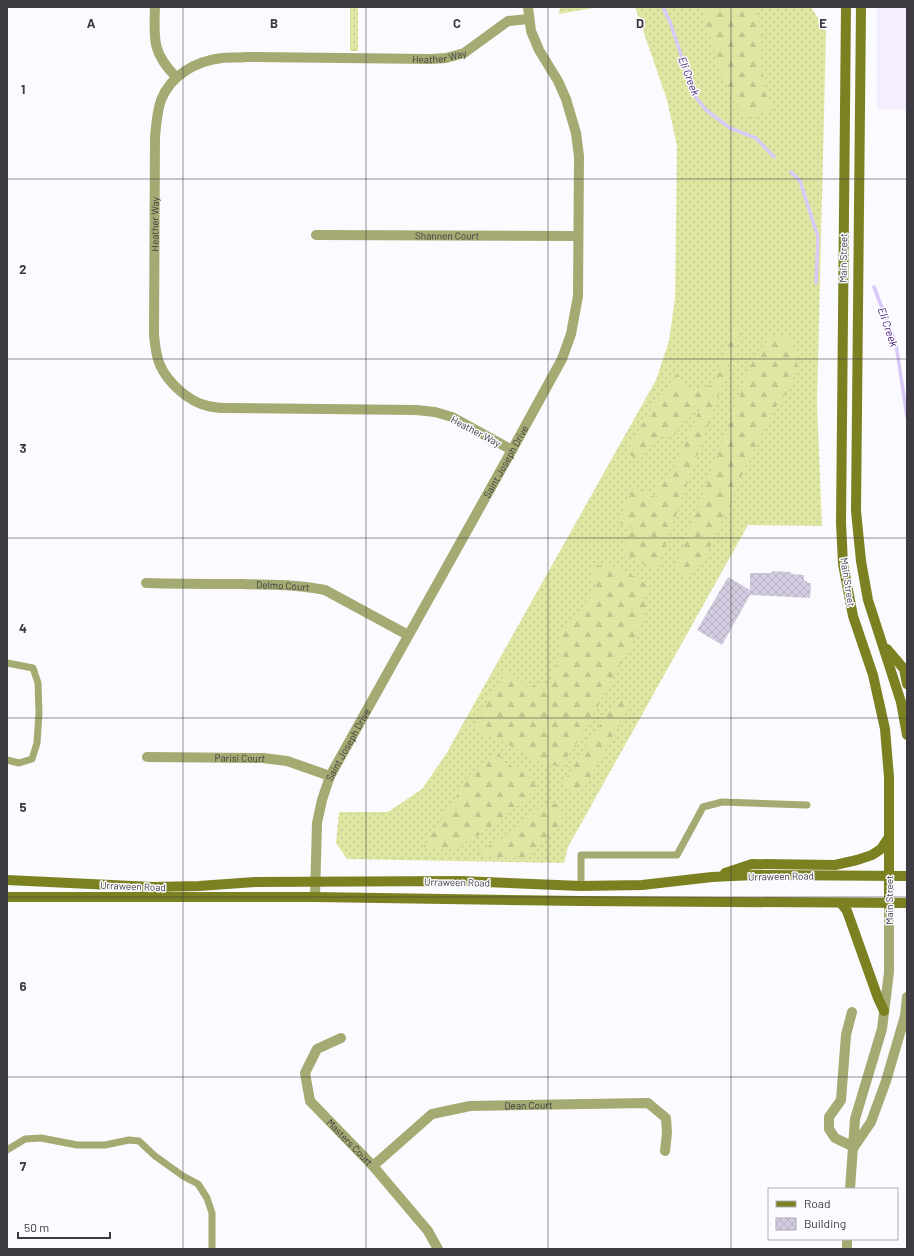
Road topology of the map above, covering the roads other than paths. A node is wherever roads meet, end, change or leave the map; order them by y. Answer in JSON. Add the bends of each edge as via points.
{"nodes":[{"id":1,"x":155,"y":7,"type":"edge"},
{"id":2,"x":528,"y":7,"type":"edge"},
{"id":3,"x":846,"y":7,"type":"edge"},
{"id":4,"x":861,"y":7,"type":"edge"},
{"id":5,"x":529,"y":19,"type":"junction"},
{"id":6,"x":176,"y":77,"type":"junction"},
{"id":7,"x":316,"y":235,"type":"dead end"},
{"id":8,"x":578,"y":236,"type":"junction"},
{"id":9,"x":512,"y":450,"type":"junction"},
{"id":10,"x":146,"y":583,"type":"dead end"},
{"id":11,"x":408,"y":635,"type":"junction"},
{"id":12,"x":883,"y":645,"type":"junction"},
{"id":13,"x":7,"y":663,"type":"edge"},
{"id":14,"x":907,"y":684,"type":"edge"},
{"id":15,"x":907,"y":735,"type":"edge"},
{"id":16,"x":147,"y":757,"type":"dead end"},
{"id":17,"x":7,"y":760,"type":"edge"},
{"id":18,"x":330,"y":776,"type":"junction"},
{"id":19,"x":807,"y":805,"type":"dead end"},
{"id":20,"x":889,"y":837,"type":"junction"},
{"id":21,"x":889,"y":875,"type":"junction"},
{"id":22,"x":907,"y":876,"type":"edge"},
{"id":23,"x":712,"y":877,"type":"junction"},
{"id":24,"x":7,"y":880,"type":"edge"},
{"id":25,"x":315,"y":882,"type":"junction"},
{"id":26,"x":580,"y":886,"type":"junction"},
{"id":27,"x":7,"y":897,"type":"edge"},
{"id":28,"x":315,"y":897,"type":"junction"},
{"id":29,"x":841,"y":903,"type":"junction"},
{"id":30,"x":889,"y":903,"type":"junction"},
{"id":31,"x":907,"y":903,"type":"edge"},
{"id":32,"x":907,"y":997,"type":"edge"},
{"id":33,"x":884,"y":1011,"type":"junction"},
{"id":34,"x":852,"y":1012,"type":"dead end"},
{"id":35,"x":341,"y":1038,"type":"dead end"},
{"id":36,"x":854,"y":1147,"type":"junction"},
{"id":37,"x":7,"y":1150,"type":"edge"},
{"id":38,"x":665,"y":1151,"type":"dead end"},
{"id":39,"x":373,"y":1166,"type":"junction"},
{"id":40,"x":850,"y":1188,"type":"edge"},
{"id":41,"x":212,"y":1249,"type":"edge"},
{"id":42,"x":438,"y":1249,"type":"edge"}],
"edges":[{"from":1,"to":6,"type":"street","via":[[156,49],[160,59]]},
{"from":2,"to":5,"type":"street","name":"Saint Joseph Drive"},
{"from":3,"to":20,"type":"main road","name":"Main Street","via":[[840,523],[843,564],[853,616],[874,675],[885,729],[889,777]]},
{"from":4,"to":12,"type":"main road","name":"Main Street","via":[[856,511],[868,600]]},
{"from":5,"to":6,"type":"street","name":"Heather Way","via":[[508,21],[464,53],[446,58],[221,58],[188,68]]},
{"from":5,"to":8,"type":"street","name":"Saint Joseph Drive","via":[[539,50],[566,99],[576,133],[579,156]]},
{"from":6,"to":9,"type":"street","name":"Heather Way","via":[[161,100],[155,137],[154,335],[160,366],[169,379],[193,400],[208,406],[224,408],[435,412],[452,418]]},
{"from":7,"to":8,"type":"street","name":"Shannen Court"},
{"from":8,"to":9,"type":"street","name":"Saint Joseph Drive","via":[[578,296],[571,334],[562,358]]},
{"from":9,"to":11,"type":"street","name":"Saint Joseph Drive"},
{"from":10,"to":11,"type":"street","name":"Delmo Court","via":[[271,584],[312,587],[325,590]]},
{"from":11,"to":18,"type":"street","name":"Saint Joseph Drive"},
{"from":12,"to":14,"type":"main road","via":[[904,669]]},
{"from":12,"to":15,"type":"main road","name":"Main Street","via":[[901,702]]},
{"from":13,"to":17,"type":"lane","via":[[33,668],[38,682],[39,713],[37,743],[32,759],[19,763]]},
{"from":16,"to":18,"type":"street","name":"Parisi Court","via":[[263,758],[287,761]]},
{"from":18,"to":25,"type":"street","name":"Saint Joseph Drive","via":[[317,823]]},
{"from":19,"to":26,"type":"lane","via":[[722,802],[704,807],[677,855],[581,855]]},
{"from":20,"to":21,"type":"main road","name":"Main Street"},
{"from":20,"to":23,"type":"main road","via":[[881,849],[872,855],[835,865],[752,864]]},
{"from":21,"to":22,"type":"main road","name":"Urraween Road"},
{"from":21,"to":23,"type":"main road","name":"Urraween Road"},
{"from":21,"to":30,"type":"main road","name":"Main Street"},
{"from":23,"to":26,"type":"main road","name":"Urraween Road","via":[[642,885]]},
{"from":24,"to":25,"type":"main road","name":"Urraween Road","via":[[153,887]]},
{"from":25,"to":26,"type":"main road","name":"Urraween Road","via":[[460,881]]},
{"from":25,"to":28,"type":"street","name":"Saint Joseph Drive"},
{"from":27,"to":28,"type":"main road","name":"Urraween Road"},
{"from":28,"to":29,"type":"main road","name":"Urraween Road"},
{"from":29,"to":30,"type":"main road","name":"Urraween Road"},
{"from":29,"to":33,"type":"main road","via":[[847,911]]},
{"from":30,"to":31,"type":"main road","name":"Urraween Road"},
{"from":30,"to":33,"type":"street","name":"Main Street","via":[[889,972]]},
{"from":32,"to":36,"type":"street","name":"Main Street","via":[[905,1016],[886,1081],[871,1122]]},
{"from":33,"to":36,"type":"street","name":"Main Street","via":[[882,1029],[855,1119]]},
{"from":34,"to":36,"type":"street","via":[[846,1035],[841,1100],[829,1117],[829,1129],[835,1138]]},
{"from":35,"to":39,"type":"street","name":"Masters Court","via":[[317,1049],[305,1073],[310,1101]]},
{"from":36,"to":40,"type":"street","name":"Main Street"},
{"from":37,"to":41,"type":"lane","via":[[25,1139],[41,1138],[77,1145],[139,1141],[155,1156],[198,1184],[207,1198],[212,1214]]},
{"from":38,"to":39,"type":"street","name":"Dean Court","via":[[666,1118],[648,1103],[470,1106],[432,1114]]},
{"from":39,"to":42,"type":"street","name":"Masters Court","via":[[428,1231]]}]}
